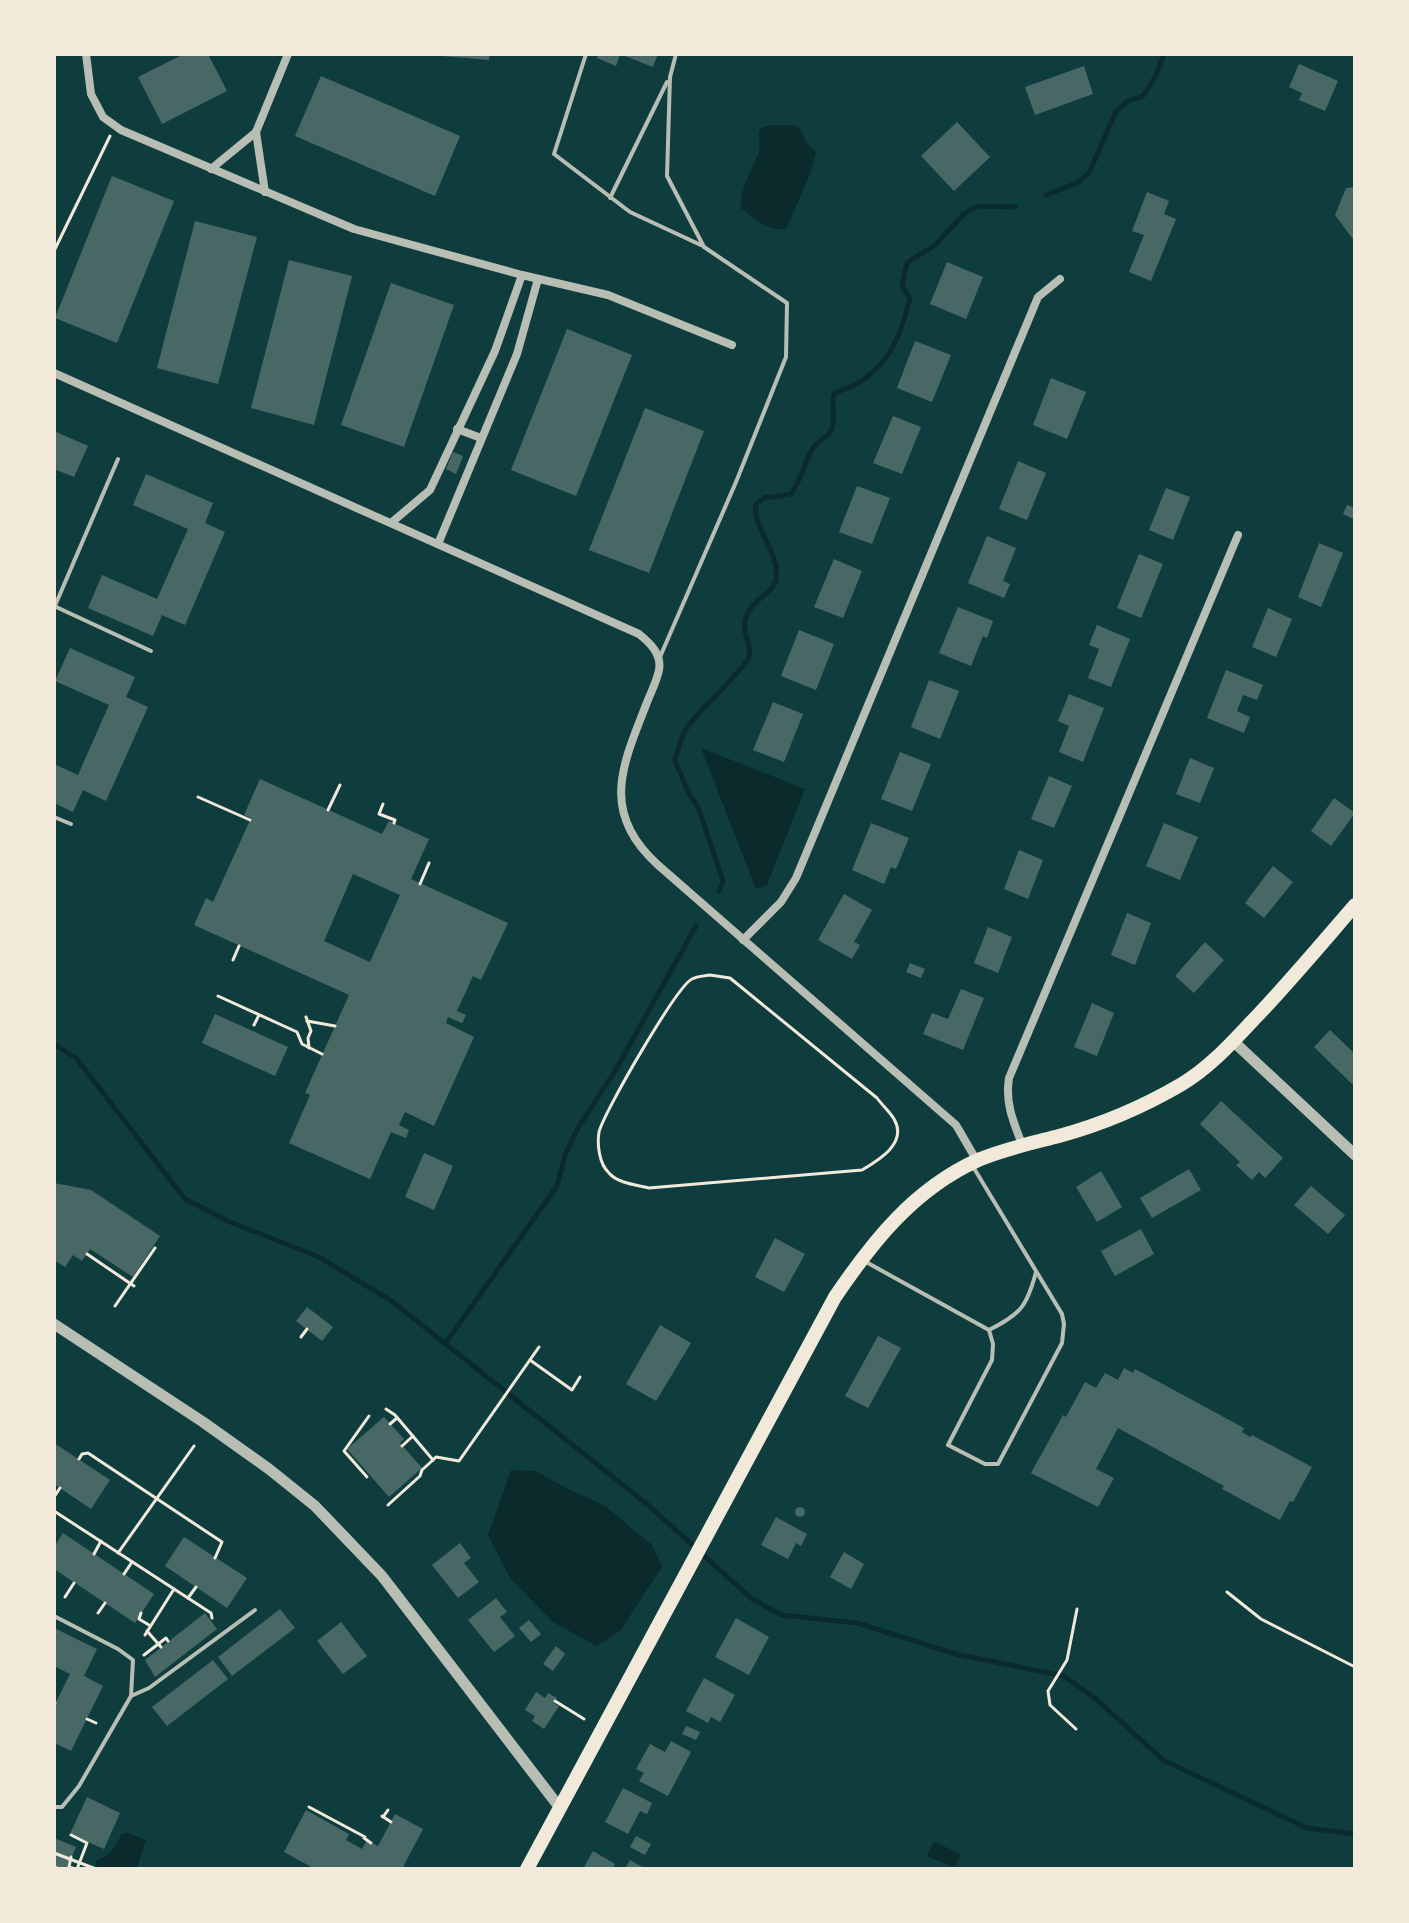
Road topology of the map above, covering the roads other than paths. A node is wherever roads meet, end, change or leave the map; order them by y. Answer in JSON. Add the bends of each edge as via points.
{"nodes":[{"id":1,"x":86,"y":54,"type":"edge"},
{"id":2,"x":288,"y":54,"type":"edge"},
{"id":3,"x":586,"y":54,"type":"edge"},
{"id":4,"x":676,"y":54,"type":"edge"},
{"id":5,"x":670,"y":77,"type":"junction"},
{"id":6,"x":256,"y":132,"type":"junction"},
{"id":7,"x":211,"y":169,"type":"junction"},
{"id":8,"x":265,"y":192,"type":"junction"},
{"id":9,"x":610,"y":198,"type":"junction"},
{"id":10,"x":704,"y":247,"type":"junction"},
{"id":11,"x":522,"y":275,"type":"junction"},
{"id":12,"x":538,"y":279,"type":"junction"},
{"id":13,"x":1060,"y":279,"type":"dead end"},
{"id":14,"x":732,"y":345,"type":"dead end"},
{"id":15,"x":54,"y":373,"type":"edge"},
{"id":16,"x":457,"y":429,"type":"junction"},
{"id":17,"x":481,"y":438,"type":"junction"},
{"id":18,"x":118,"y":459,"type":"dead end"},
{"id":19,"x":391,"y":523,"type":"junction"},
{"id":20,"x":1238,"y":535,"type":"dead end"},
{"id":21,"x":438,"y":544,"type":"junction"},
{"id":22,"x":54,"y":607,"type":"edge"},
{"id":23,"x":151,"y":651,"type":"dead end"},
{"id":24,"x":659,"y":659,"type":"junction"},
{"id":25,"x":54,"y":817,"type":"edge"},
{"id":26,"x":71,"y":824,"type":"dead end"},
{"id":27,"x":1355,"y":905,"type":"edge"},
{"id":28,"x":743,"y":940,"type":"junction"},
{"id":29,"x":1233,"y":1041,"type":"junction"},
{"id":30,"x":1022,"y":1144,"type":"junction"},
{"id":31,"x":1355,"y":1155,"type":"edge"},
{"id":32,"x":974,"y":1162,"type":"junction"},
{"id":33,"x":861,"y":1259,"type":"junction"},
{"id":34,"x":1036,"y":1272,"type":"junction"},
{"id":35,"x":54,"y":1324,"type":"edge"},
{"id":36,"x":989,"y":1330,"type":"junction"},
{"id":37,"x":255,"y":1610,"type":"dead end"},
{"id":38,"x":54,"y":1616,"type":"edge"},
{"id":39,"x":131,"y":1696,"type":"junction"},
{"id":40,"x":54,"y":1807,"type":"edge"},
{"id":41,"x":560,"y":1808,"type":"junction"},
{"id":42,"x":527,"y":1869,"type":"edge"}],
"edges":[{"from":1,"to":7,"type":"street","via":[[91,94],[103,117]]},
{"from":2,"to":6,"type":"street"},
{"from":3,"to":9,"type":"lane","via":[[554,154]]},
{"from":4,"to":5,"type":"lane"},
{"from":5,"to":9,"type":"lane"},
{"from":5,"to":10,"type":"lane","via":[[667,176]]},
{"from":6,"to":7,"type":"street"},
{"from":6,"to":8,"type":"street"},
{"from":7,"to":8,"type":"street"},
{"from":8,"to":11,"type":"street","via":[[354,229]]},
{"from":9,"to":10,"type":"lane"},
{"from":10,"to":24,"type":"lane","via":[[787,303],[786,357]]},
{"from":11,"to":12,"type":"street"},
{"from":11,"to":16,"type":"street","via":[[495,351]]},
{"from":12,"to":14,"type":"street","via":[[608,295]]},
{"from":12,"to":17,"type":"street","via":[[517,354]]},
{"from":13,"to":28,"type":"street","via":[[1038,297],[796,878],[781,902]]},
{"from":15,"to":19,"type":"street"},
{"from":16,"to":17,"type":"street"},
{"from":16,"to":19,"type":"street","via":[[430,490]]},
{"from":17,"to":21,"type":"street"},
{"from":18,"to":22,"type":"lane"},
{"from":19,"to":21,"type":"street"},
{"from":20,"to":30,"type":"street","via":[[1009,1078],[1008,1109]]},
{"from":21,"to":24,"type":"street","via":[[639,634]]},
{"from":22,"to":23,"type":"lane"},
{"from":24,"to":28,"type":"street","via":[[621,771],[626,821],[651,859]]},
{"from":25,"to":26,"type":"lane"},
{"from":27,"to":29,"type":"main road"},
{"from":28,"to":32,"type":"street","via":[[956,1125]]},
{"from":29,"to":30,"type":"main road","via":[[1206,1067],[1137,1109]]},
{"from":29,"to":31,"type":"street"},
{"from":30,"to":32,"type":"main road"},
{"from":32,"to":33,"type":"main road","via":[[907,1206]]},
{"from":32,"to":34,"type":"lane"},
{"from":33,"to":36,"type":"lane"},
{"from":33,"to":41,"type":"main road","via":[[835,1297]]},
{"from":34,"to":36,"type":"lane","via":[[1025,1306]]},
{"from":34,"to":36,"type":"lane","via":[[1062,1314],[1062,1343],[1003,1458],[992,1466],[948,1445],[992,1360]]},
{"from":35,"to":41,"type":"street","via":[[203,1422],[315,1506],[382,1576]]},
{"from":37,"to":39,"type":"lane"},
{"from":38,"to":39,"type":"lane","via":[[133,1660]]},
{"from":39,"to":40,"type":"lane","via":[[79,1786],[62,1807]]},
{"from":41,"to":42,"type":"main road"}]}
